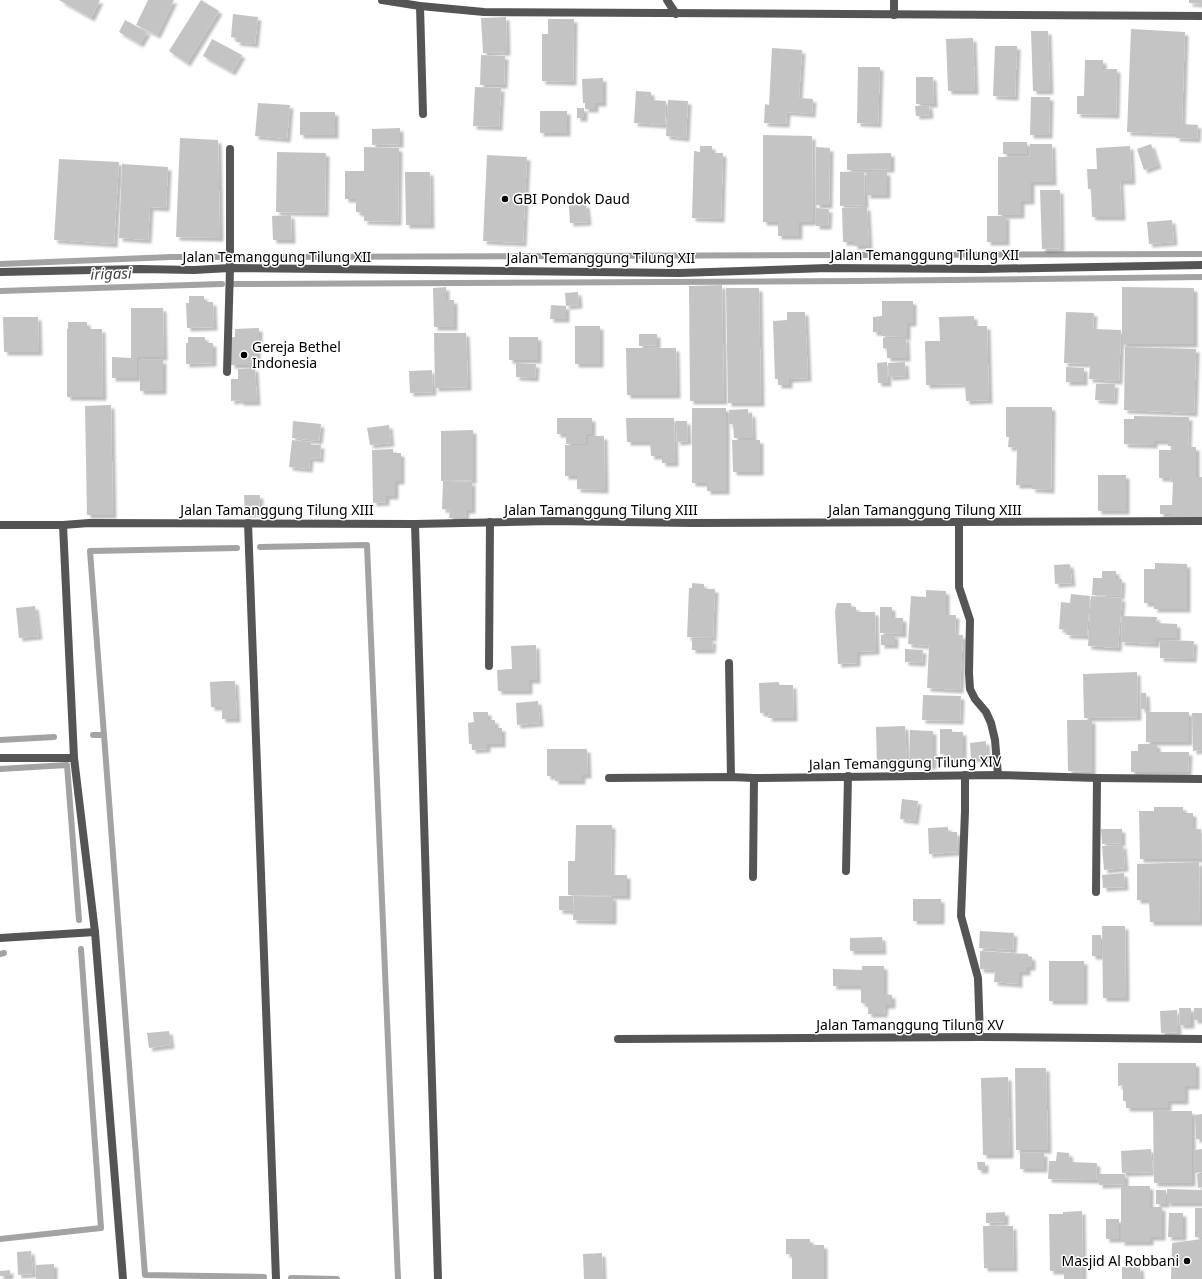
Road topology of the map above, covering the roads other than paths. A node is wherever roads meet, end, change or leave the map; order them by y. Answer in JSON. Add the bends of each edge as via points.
{"nodes":[{"id":1,"x":382,"y":0,"type":"edge"},
{"id":2,"x":667,"y":0,"type":"edge"},
{"id":3,"x":894,"y":0,"type":"edge"},
{"id":4,"x":420,"y":6,"type":"junction"},
{"id":5,"x":676,"y":14,"type":"junction"},
{"id":6,"x":894,"y":15,"type":"junction"},
{"id":7,"x":1202,"y":16,"type":"edge"},
{"id":8,"x":423,"y":114,"type":"dead end"},
{"id":9,"x":230,"y":149,"type":"dead end"},
{"id":10,"x":1202,"y":264,"type":"edge"},
{"id":11,"x":230,"y":268,"type":"junction"},
{"id":12,"x":0,"y":272,"type":"edge"},
{"id":13,"x":227,"y":372,"type":"dead end"},
{"id":14,"x":1202,"y":521,"type":"edge"},
{"id":15,"x":490,"y":522,"type":"junction"},
{"id":16,"x":248,"y":523,"type":"junction"},
{"id":17,"x":959,"y":523,"type":"junction"},
{"id":18,"x":415,"y":524,"type":"junction"},
{"id":19,"x":0,"y":525,"type":"edge"},
{"id":20,"x":63,"y":525,"type":"junction"},
{"id":21,"x":729,"y":663,"type":"dead end"},
{"id":22,"x":489,"y":666,"type":"dead end"},
{"id":23,"x":0,"y":758,"type":"edge"},
{"id":24,"x":74,"y":758,"type":"junction"},
{"id":25,"x":965,"y":775,"type":"junction"},
{"id":26,"x":998,"y":775,"type":"junction"},
{"id":27,"x":848,"y":776,"type":"junction"},
{"id":28,"x":731,"y":777,"type":"junction"},
{"id":29,"x":609,"y":778,"type":"dead end"},
{"id":30,"x":754,"y":778,"type":"junction"},
{"id":31,"x":1098,"y":778,"type":"junction"},
{"id":32,"x":1202,"y":779,"type":"edge"},
{"id":33,"x":846,"y":871,"type":"dead end"},
{"id":34,"x":753,"y":877,"type":"dead end"},
{"id":35,"x":1096,"y":892,"type":"dead end"},
{"id":36,"x":95,"y":932,"type":"junction"},
{"id":37,"x":0,"y":938,"type":"edge"},
{"id":38,"x":980,"y":1037,"type":"junction"},
{"id":39,"x":618,"y":1039,"type":"dead end"},
{"id":40,"x":1202,"y":1039,"type":"edge"},
{"id":41,"x":123,"y":1279,"type":"edge"},
{"id":42,"x":276,"y":1279,"type":"edge"},
{"id":43,"x":438,"y":1279,"type":"edge"}],
"edges":[{"from":1,"to":4,"type":"street"},
{"from":2,"to":5,"type":"street"},
{"from":3,"to":6,"type":"street"},
{"from":4,"to":5,"type":"street","via":[[484,12]]},
{"from":4,"to":8,"type":"street"},
{"from":5,"to":6,"type":"street"},
{"from":6,"to":7,"type":"street"},
{"from":9,"to":11,"type":"street"},
{"from":10,"to":11,"type":"street","name":"Jalan Temanggung Tilung XII","via":[[827,268],[679,273]]},
{"from":11,"to":12,"type":"street","name":"Jalan Temanggung Tilung XII"},
{"from":11,"to":13,"type":"street"},
{"from":14,"to":17,"type":"street","name":"Jalan Tamanggung Tilung XIII"},
{"from":15,"to":17,"type":"street","name":"Jalan Tamanggung Tilung XIII"},
{"from":15,"to":18,"type":"street","name":"Jalan Tamanggung Tilung XIII"},
{"from":15,"to":22,"type":"street"},
{"from":16,"to":18,"type":"street","name":"Jalan Tamanggung Tilung XIII"},
{"from":16,"to":20,"type":"street","name":"Jalan Tamanggung Tilung XIII","via":[[89,522]]},
{"from":16,"to":42,"type":"street"},
{"from":17,"to":26,"type":"street","via":[[958,579],[970,620],[970,689],[991,723]]},
{"from":18,"to":43,"type":"street"},
{"from":19,"to":20,"type":"street","name":"Jalan Tamanggung Tilung XIII"},
{"from":20,"to":24,"type":"street"},
{"from":21,"to":28,"type":"street"},
{"from":23,"to":24,"type":"street"},
{"from":24,"to":36,"type":"street"},
{"from":25,"to":26,"type":"street","name":"Jalan Temanggung Tilung XIV"},
{"from":25,"to":27,"type":"street","name":"Jalan Temanggung Tilung XIV"},
{"from":25,"to":38,"type":"street","via":[[961,916],[978,978]]},
{"from":26,"to":31,"type":"street","name":"Jalan Temanggung Tilung XIV"},
{"from":27,"to":30,"type":"street","name":"Jalan Temanggung Tilung XIV"},
{"from":27,"to":33,"type":"street"},
{"from":28,"to":29,"type":"street","name":"Jalan Temanggung Tilung XIV"},
{"from":28,"to":30,"type":"street","name":"Jalan Temanggung Tilung XIV"},
{"from":30,"to":34,"type":"street"},
{"from":31,"to":32,"type":"street","name":"Jalan Temanggung Tilung XIV"},
{"from":31,"to":35,"type":"street"},
{"from":36,"to":37,"type":"street"},
{"from":36,"to":41,"type":"street"},
{"from":38,"to":39,"type":"street","name":"Jalan Tamanggung Tilung XV"},
{"from":38,"to":40,"type":"street","name":"Jalan Tamanggung Tilung XV"}]}
